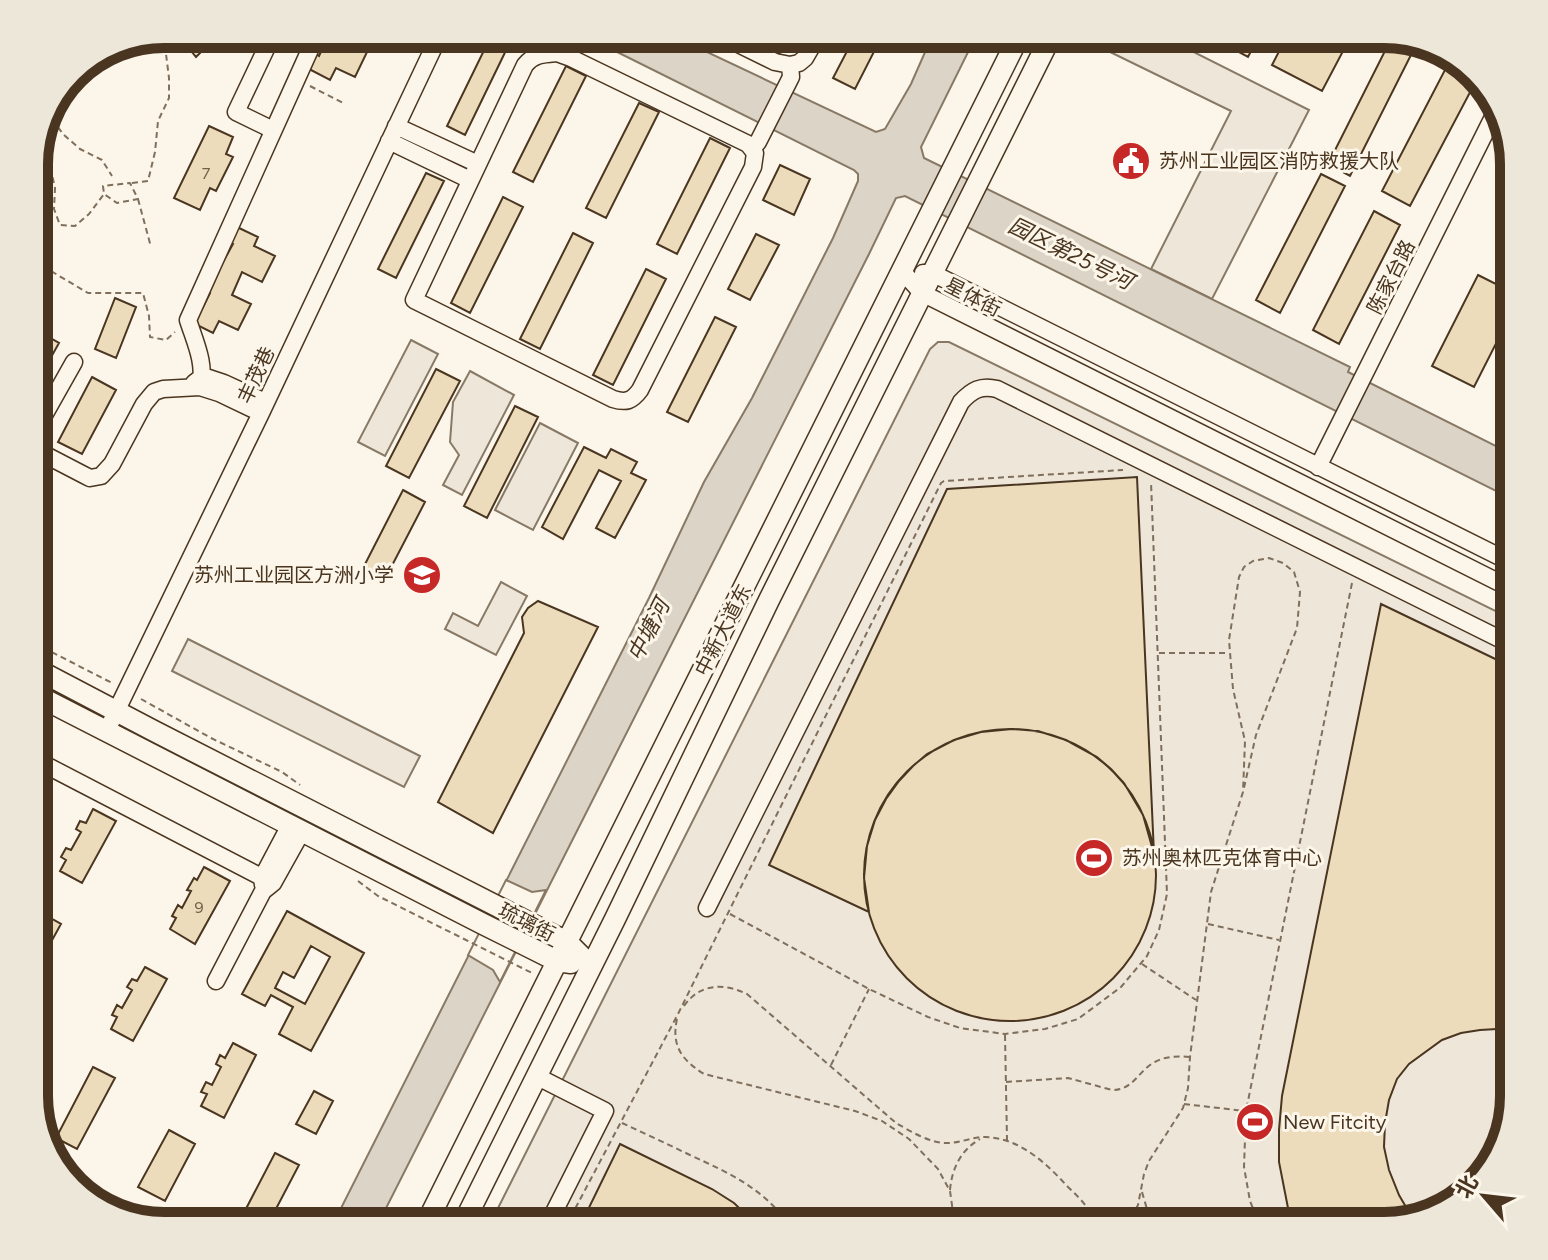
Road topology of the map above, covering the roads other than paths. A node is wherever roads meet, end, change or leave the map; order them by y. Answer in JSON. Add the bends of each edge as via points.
{"nodes":[{"id":1,"x":266,"y":48,"type":"edge"},
{"id":2,"x":311,"y":48,"type":"edge"},
{"id":3,"x":433,"y":48,"type":"edge"},
{"id":4,"x":746,"y":48,"type":"edge"},
{"id":5,"x":811,"y":48,"type":"edge"},
{"id":6,"x":1013,"y":48,"type":"edge"},
{"id":7,"x":1045,"y":48,"type":"edge"},
{"id":8,"x":790,"y":65,"type":"junction"},
{"id":9,"x":1491,"y":121,"type":"edge"},
{"id":10,"x":273,"y":130,"type":"junction"},
{"id":11,"x":393,"y":134,"type":"junction"},
{"id":12,"x":752,"y":148,"type":"junction"},
{"id":13,"x":478,"y":164,"type":"junction"},
{"id":14,"x":470,"y":180,"type":"junction"},
{"id":15,"x":902,"y":271,"type":"junction"},
{"id":16,"x":932,"y":273,"type":"junction"},
{"id":17,"x":922,"y":293,"type":"junction"},
{"id":18,"x":74,"y":362,"type":"dead end"},
{"id":19,"x":197,"y":383,"type":"junction"},
{"id":20,"x":263,"y":407,"type":"junction"},
{"id":21,"x":48,"y":408,"type":"edge"},
{"id":22,"x":48,"y":456,"type":"edge"},
{"id":23,"x":1318,"y":467,"type":"junction"},
{"id":24,"x":1500,"y":557,"type":"edge"},
{"id":25,"x":1500,"y":583,"type":"edge"},
{"id":26,"x":1500,"y":639,"type":"edge"},
{"id":27,"x":48,"y":675,"type":"edge"},
{"id":28,"x":48,"y":701,"type":"edge"},
{"id":29,"x":116,"y":711,"type":"junction"},
{"id":30,"x":106,"y":731,"type":"junction"},
{"id":31,"x":48,"y":767,"type":"edge"},
{"id":32,"x":296,"y":828,"type":"junction"},
{"id":33,"x":266,"y":884,"type":"junction"},
{"id":34,"x":707,"y":908,"type":"dead end"},
{"id":35,"x":562,"y":952,"type":"junction"},
{"id":36,"x":591,"y":966,"type":"junction"},
{"id":37,"x":216,"y":981,"type":"dead end"},
{"id":38,"x":536,"y":1076,"type":"junction"},
{"id":39,"x":432,"y":1212,"type":"edge"},
{"id":40,"x":469,"y":1212,"type":"edge"},
{"id":41,"x":554,"y":1212,"type":"edge"}],
"edges":[{"from":1,"to":10,"type":"street","via":[[236,112]]},
{"from":2,"to":10,"type":"street"},
{"from":3,"to":11,"type":"street","name":"丰茂巷"},
{"from":4,"to":8,"type":"street"},
{"from":5,"to":8,"type":"street","via":[[799,63]]},
{"from":6,"to":15,"type":"main road","name":"中新大道东"},
{"from":7,"to":16,"type":"main road","name":"中新大道东"},
{"from":8,"to":12,"type":"street","via":[[787,86]]},
{"from":9,"to":23,"type":"street","name":"陈家台路"},
{"from":10,"to":19,"type":"street","via":[[188,320],[201,362]]},
{"from":11,"to":13,"type":"street"},
{"from":11,"to":14,"type":"street"},
{"from":11,"to":20,"type":"street","name":"丰茂巷"},
{"from":12,"to":13,"type":"street","via":[[557,53],[538,55],[525,65]]},
{"from":12,"to":14,"type":"street","via":[[753,167],[640,390],[627,402],[414,300]]},
{"from":13,"to":14,"type":"street"},
{"from":15,"to":16,"type":"street","name":"星体街"},
{"from":15,"to":17,"type":"street","name":"星体街"},
{"from":15,"to":35,"type":"main road","name":"中新大道东"},
{"from":16,"to":17,"type":"main road","name":"中新大道东"},
{"from":16,"to":23,"type":"street","name":"星体街"},
{"from":17,"to":25,"type":"street","name":"星体街"},
{"from":17,"to":36,"type":"main road","name":"中新大道东"},
{"from":18,"to":21,"type":"street"},
{"from":19,"to":20,"type":"street","via":[[224,383]]},
{"from":19,"to":22,"type":"street","via":[[149,396],[101,476],[90,478]]},
{"from":20,"to":29,"type":"street","name":"丰茂巷"},
{"from":23,"to":24,"type":"street","name":"星体街"},
{"from":26,"to":34,"type":"street","via":[[997,389],[974,390],[961,402]]},
{"from":27,"to":29,"type":"main road","name":"琉璃街"},
{"from":28,"to":30,"type":"main road","name":"琉璃街"},
{"from":29,"to":30,"type":"street","name":"丰茂巷"},
{"from":29,"to":35,"type":"main road","name":"琉璃街","via":[[529,923]]},
{"from":30,"to":32,"type":"main road","name":"琉璃街"},
{"from":31,"to":33,"type":"street"},
{"from":32,"to":33,"type":"street"},
{"from":32,"to":35,"type":"main road","name":"琉璃街","via":[[520,942]]},
{"from":33,"to":37,"type":"street"},
{"from":35,"to":36,"type":"main road","name":"琉璃街"},
{"from":35,"to":39,"type":"main road","name":"中新大道东"},
{"from":36,"to":38,"type":"main road","name":"中新大道东"},
{"from":38,"to":40,"type":"main road","name":"中新大道东"},
{"from":38,"to":41,"type":"street","via":[[605,1111]]}]}
